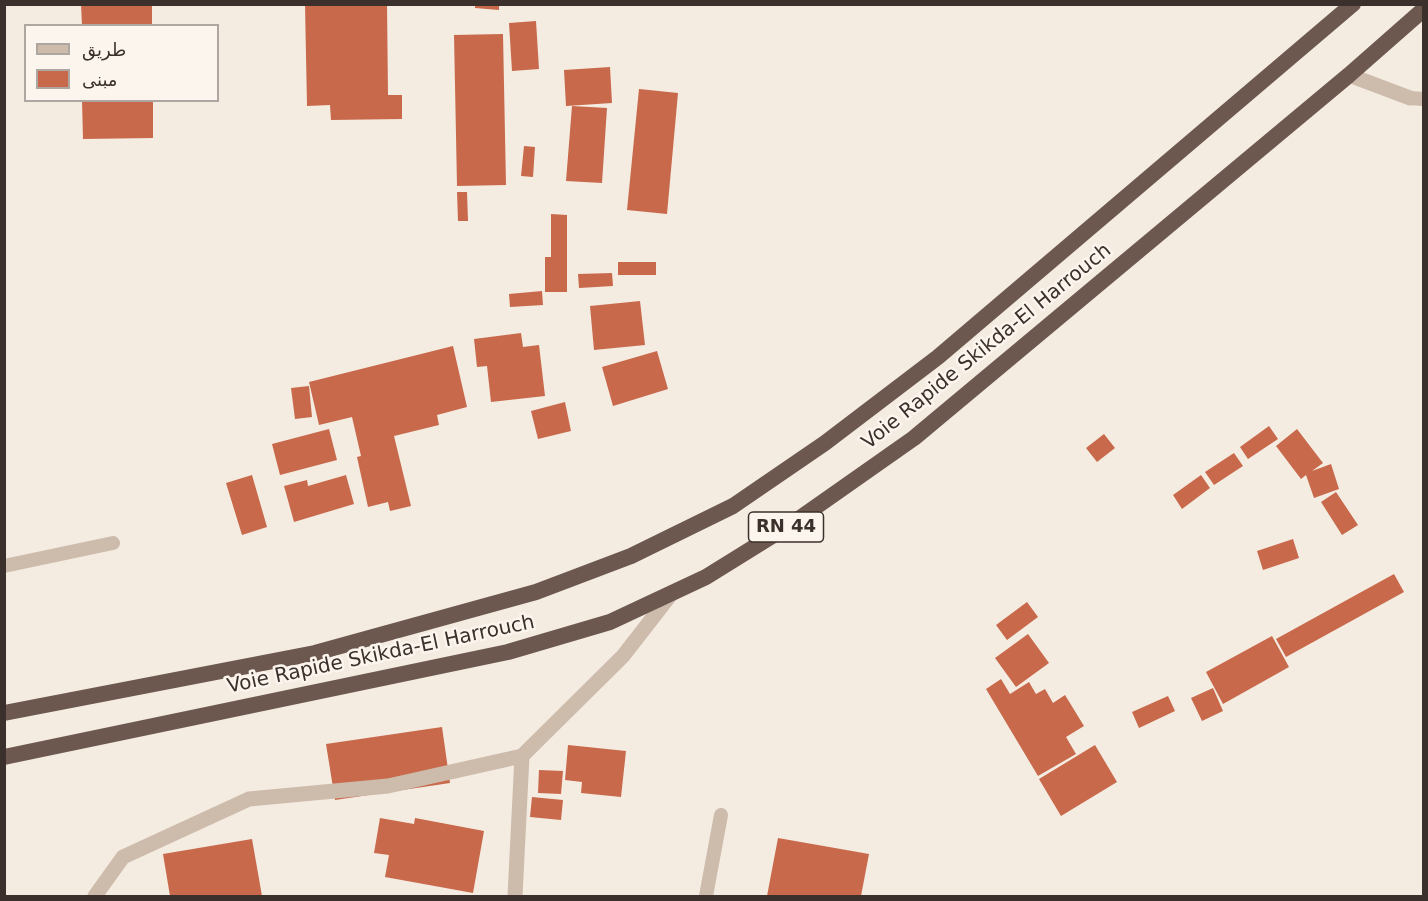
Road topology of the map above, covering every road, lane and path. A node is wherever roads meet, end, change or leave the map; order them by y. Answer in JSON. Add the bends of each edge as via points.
{"nodes":[{"id":1,"x":1353,"y":4,"type":"edge"},
{"id":2,"x":1424,"y":9,"type":"edge"},
{"id":3,"x":1348,"y":75,"type":"junction"},
{"id":4,"x":1417,"y":98,"type":"edge"},
{"id":5,"x":113,"y":543,"type":"dead end"},
{"id":6,"x":4,"y":566,"type":"edge"},
{"id":7,"x":672,"y":593,"type":"junction"},
{"id":8,"x":4,"y":713,"type":"edge"},
{"id":9,"x":522,"y":756,"type":"junction"},
{"id":10,"x":4,"y":757,"type":"edge"},
{"id":11,"x":721,"y":815,"type":"dead end"},
{"id":12,"x":96,"y":897,"type":"edge"},
{"id":13,"x":516,"y":897,"type":"edge"},
{"id":14,"x":706,"y":897,"type":"edge"}],
"edges":[{"from":1,"to":8,"type":"highway","name":"Voie Rapide Skikda-El Harrouch","number":"RN 44","via":[[938,357],[825,443],[733,506],[631,556],[536,592],[315,653]]},
{"from":2,"to":3,"type":"highway","name":"Voie Rapide Skikda-El Harrouch","number":"RN 44"},
{"from":3,"to":4,"type":"street"},
{"from":3,"to":7,"type":"highway","name":"Voie Rapide Skikda-El Harrouch","number":"RN 44","via":[[914,438],[793,523],[706,578]]},
{"from":5,"to":6,"type":"lane"},
{"from":7,"to":9,"type":"street","via":[[623,656]]},
{"from":7,"to":10,"type":"highway","name":"Voie Rapide Skikda-El Harrouch","number":"RN 44","via":[[610,621],[507,652]]},
{"from":9,"to":12,"type":"street","via":[[388,786],[249,799],[123,857]]},
{"from":9,"to":13,"type":"street"},
{"from":11,"to":14,"type":"lane"}]}
